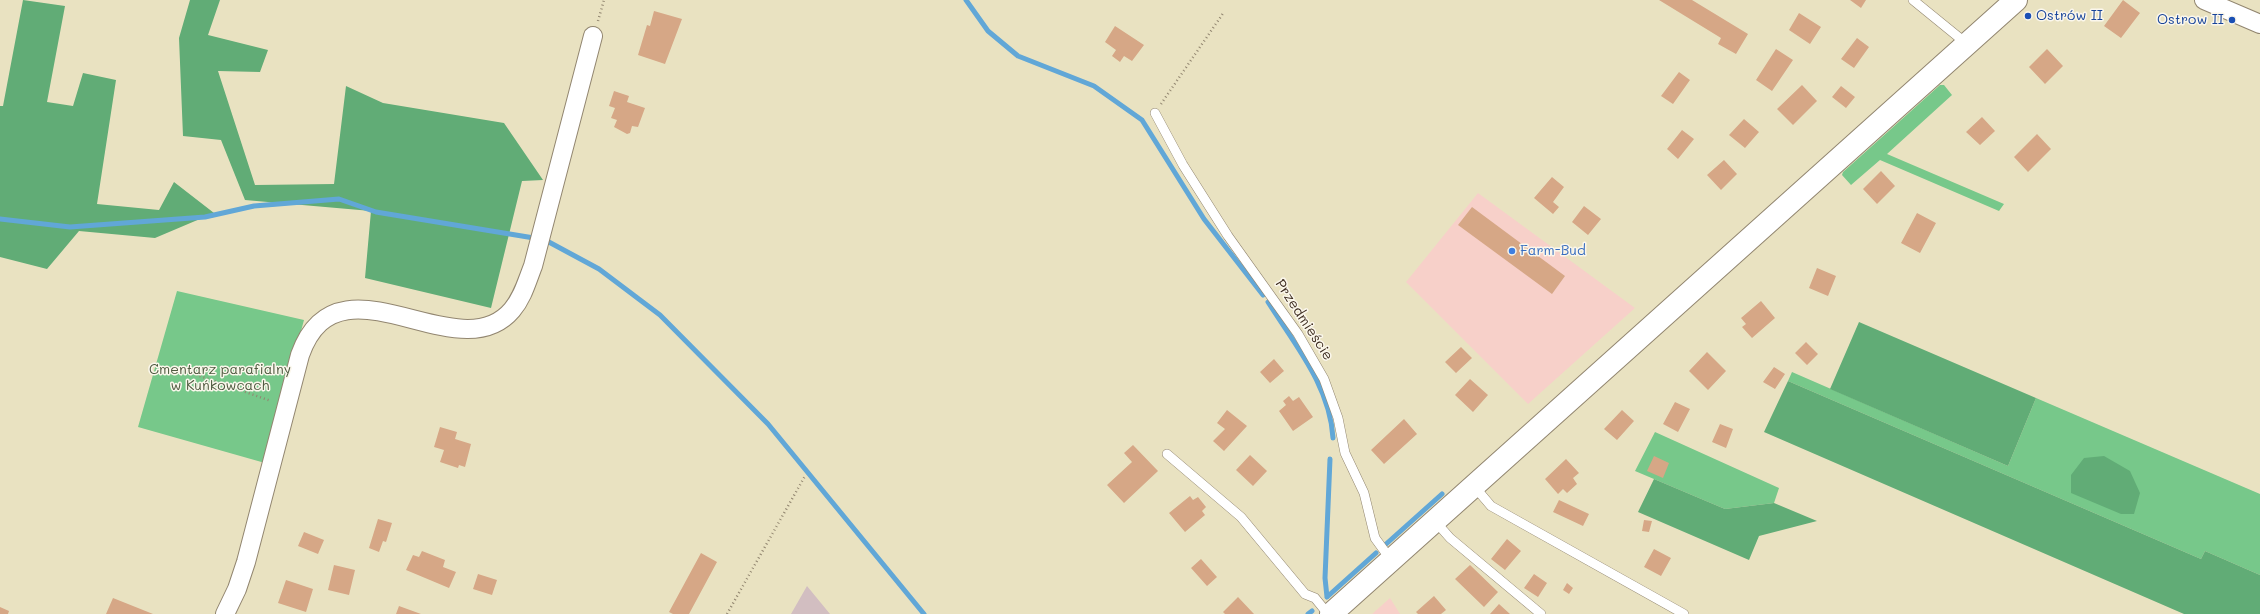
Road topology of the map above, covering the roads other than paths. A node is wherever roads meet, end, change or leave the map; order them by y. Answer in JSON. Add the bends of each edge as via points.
{"nodes":[{"id":1,"x":1913,"y":0,"type":"edge"},
{"id":2,"x":2016,"y":0,"type":"edge"},
{"id":3,"x":2204,"y":0,"type":"edge"},
{"id":4,"x":2260,"y":24,"type":"edge"},
{"id":5,"x":593,"y":36,"type":"road end"},
{"id":6,"x":1967,"y":44,"type":"junction"},
{"id":7,"x":1155,"y":113,"type":"road end"},
{"id":8,"x":1167,"y":454,"type":"dead end"},
{"id":9,"x":1474,"y":486,"type":"junction"},
{"id":10,"x":1435,"y":521,"type":"junction"},
{"id":11,"x":1391,"y":560,"type":"junction"},
{"id":12,"x":225,"y":614,"type":"edge"},
{"id":13,"x":1328,"y":614,"type":"edge"},
{"id":14,"x":1331,"y":614,"type":"edge"},
{"id":15,"x":1541,"y":614,"type":"edge"},
{"id":16,"x":1684,"y":614,"type":"edge"}],
"edges":[{"from":1,"to":6,"type":"lane"},
{"from":2,"to":6,"type":"main road"},
{"from":3,"to":4,"type":"street"},
{"from":5,"to":12,"type":"street","via":[[533,266],[520,300],[512,311],[493,324],[469,330],[359,309],[334,314],[311,331],[305,341],[286,406],[246,562]]},
{"from":6,"to":9,"type":"main road"},
{"from":7,"to":11,"type":"lane","name":"Przedmieście","via":[[1183,165],[1228,236],[1295,329],[1324,378],[1338,418],[1345,453],[1364,493],[1375,538]]},
{"from":8,"to":13,"type":"lane","via":[[1241,517],[1305,594],[1315,598]]},
{"from":9,"to":10,"type":"main road"},
{"from":9,"to":16,"type":"lane","via":[[1491,506]]},
{"from":10,"to":11,"type":"main road"},
{"from":10,"to":15,"type":"lane","via":[[1450,538]]},
{"from":11,"to":14,"type":"main road"}]}
